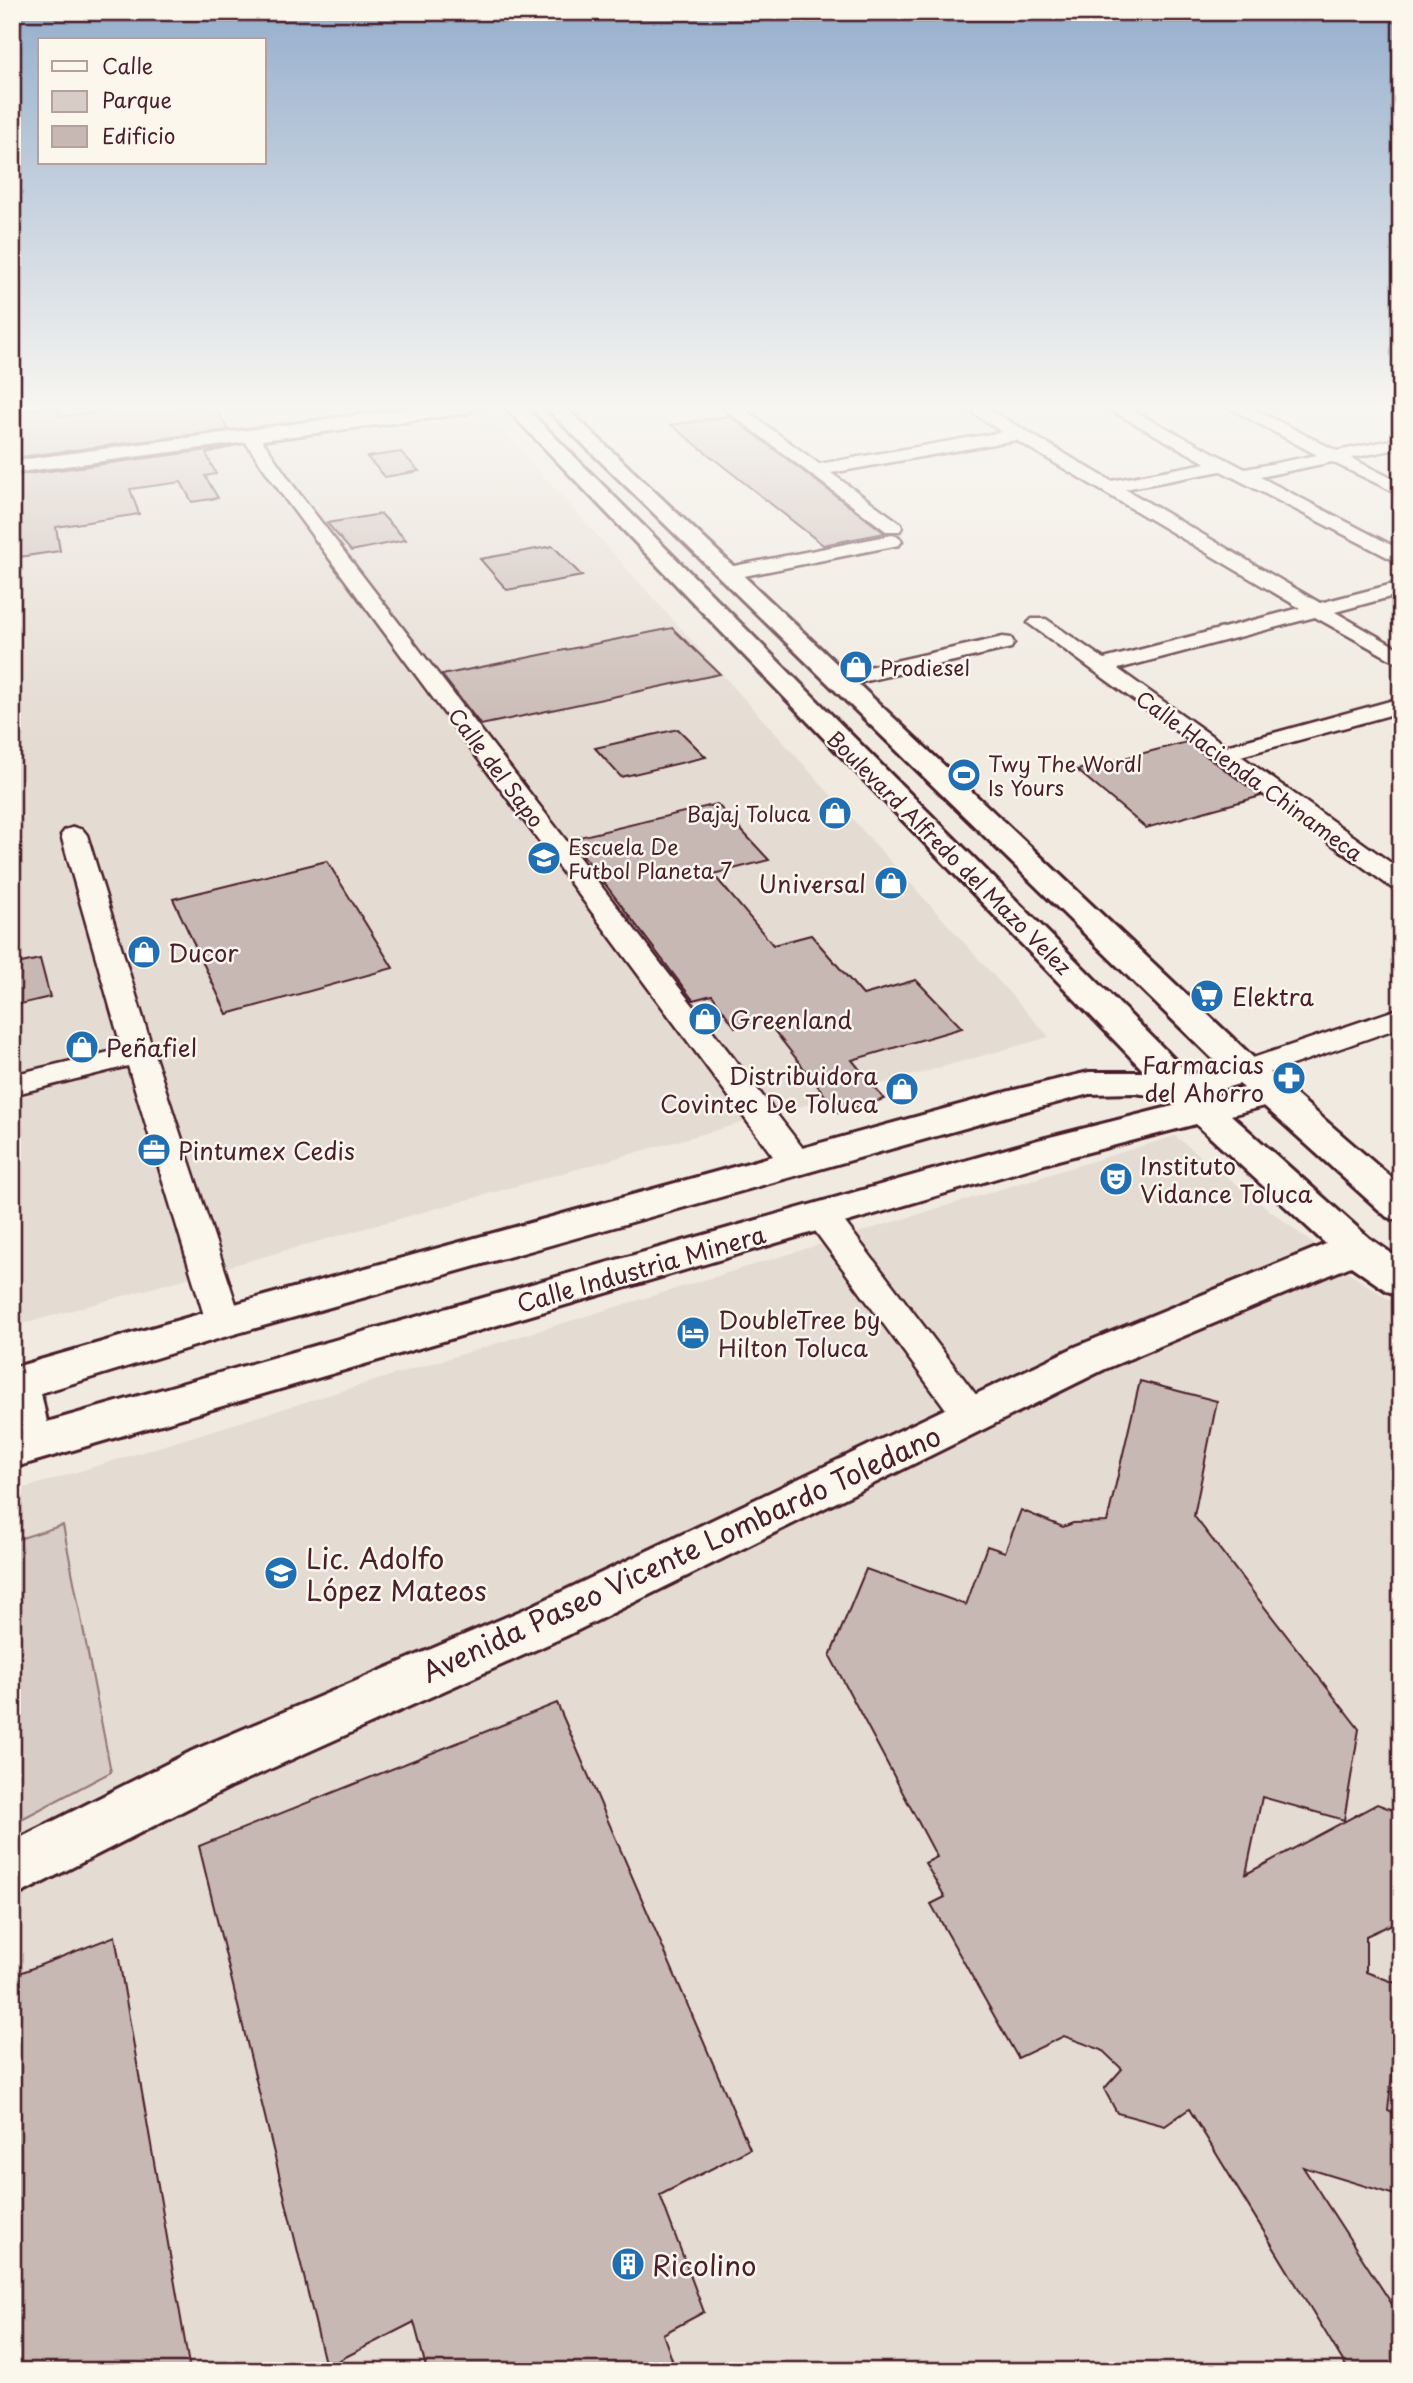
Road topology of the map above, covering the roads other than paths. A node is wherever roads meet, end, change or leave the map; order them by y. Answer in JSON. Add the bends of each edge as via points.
{"nodes":[{"id":1,"x":309,"y":518,"type":"edge"},
{"id":2,"x":622,"y":518,"type":"edge"},
{"id":3,"x":671,"y":518,"type":"edge"},
{"id":4,"x":874,"y":518,"type":"edge"},
{"id":5,"x":1161,"y":518,"type":"edge"},
{"id":6,"x":1325,"y":518,"type":"edge"},
{"id":7,"x":1401,"y":558,"type":"edge"},
{"id":8,"x":729,"y":573,"type":"junction"},
{"id":9,"x":1401,"y":588,"type":"edge"},
{"id":10,"x":1317,"y":611,"type":"junction"},
{"id":11,"x":1039,"y":623,"type":"dead end"},
{"id":12,"x":1003,"y":643,"type":"dead end"},
{"id":13,"x":1401,"y":659,"type":"edge"},
{"id":14,"x":1100,"y":667,"type":"junction"},
{"id":15,"x":840,"y":680,"type":"junction"},
{"id":16,"x":1401,"y":705,"type":"edge"},
{"id":17,"x":1222,"y":754,"type":"junction"},
{"id":18,"x":74,"y":835,"type":"dead end"},
{"id":19,"x":1401,"y":882,"type":"edge"},
{"id":20,"x":1401,"y":1017,"type":"edge"},
{"id":21,"x":139,"y":1054,"type":"junction"},
{"id":22,"x":1258,"y":1082,"type":"junction"},
{"id":23,"x":12,"y":1085,"type":"edge"},
{"id":24,"x":1194,"y":1099,"type":"junction"},
{"id":25,"x":1010,"y":1103,"type":"junction"},
{"id":26,"x":1051,"y":1149,"type":"junction"},
{"id":27,"x":796,"y":1163,"type":"junction"},
{"id":28,"x":1401,"y":1208,"type":"edge"},
{"id":29,"x":822,"y":1216,"type":"junction"},
{"id":30,"x":1355,"y":1248,"type":"junction"},
{"id":31,"x":1401,"y":1281,"type":"edge"},
{"id":32,"x":224,"y":1322,"type":"junction"},
{"id":33,"x":15,"y":1384,"type":"edge"},
{"id":34,"x":970,"y":1414,"type":"junction"},
{"id":35,"x":21,"y":1448,"type":"edge"},
{"id":36,"x":12,"y":1871,"type":"edge"}],
"edges":[{"from":1,"to":27,"type":"street","name":"Calle del Sapo"},
{"from":2,"to":24,"type":"main road","name":"Boulevard Alfredo del Mazo Velez"},
{"from":3,"to":8,"type":"main road","name":"Boulevard Alfredo del Mazo Velez"},
{"from":4,"to":8,"type":"street","via":[[893,534]]},
{"from":5,"to":10,"type":"street"},
{"from":6,"to":7,"type":"street"},
{"from":8,"to":15,"type":"main road","name":"Boulevard Alfredo del Mazo Velez"},
{"from":9,"to":10,"type":"street"},
{"from":10,"to":13,"type":"street"},
{"from":10,"to":14,"type":"street"},
{"from":11,"to":14,"type":"street","name":"Calle Hacienda Chinameca"},
{"from":12,"to":15,"type":"street"},
{"from":14,"to":17,"type":"street","name":"Calle Hacienda Chinameca"},
{"from":15,"to":22,"type":"main road","name":"Boulevard Alfredo del Mazo Velez"},
{"from":16,"to":17,"type":"street"},
{"from":17,"to":19,"type":"street","name":"Calle Hacienda Chinameca"},
{"from":18,"to":21,"type":"street"},
{"from":20,"to":22,"type":"street"},
{"from":21,"to":23,"type":"street"},
{"from":21,"to":32,"type":"street"},
{"from":22,"to":24,"type":"main road","name":"Calle Industria Minera"},
{"from":22,"to":28,"type":"main road","name":"Boulevard Alfredo del Mazo Velez"},
{"from":24,"to":25,"type":"main road","name":"Calle Industria Minera","via":[[1135,1082],[1089,1083]]},
{"from":24,"to":26,"type":"main road","name":"Calle Industria Minera"},
{"from":24,"to":30,"type":"main road","name":"Boulevard Alfredo del Mazo Velez"},
{"from":25,"to":26,"type":"main road","via":[[1041,1119],[1051,1132]]},
{"from":25,"to":27,"type":"main road","name":"Calle Industria Minera"},
{"from":26,"to":29,"type":"main road","name":"Calle Industria Minera"},
{"from":27,"to":32,"type":"main road","name":"Calle Industria Minera"},
{"from":29,"to":34,"type":"street"},
{"from":29,"to":35,"type":"main road","name":"Calle Industria Minera"},
{"from":30,"to":31,"type":"main road","name":"Boulevard Alfredo del Mazo Velez"},
{"from":30,"to":34,"type":"main road","name":"Avenida Paseo Vicente Lombardo Toledano","via":[[1090,1358]]},
{"from":32,"to":33,"type":"main road","name":"Calle Industria Minera"},
{"from":33,"to":35,"type":"main road"},
{"from":34,"to":36,"type":"main road","name":"Avenida Paseo Vicente Lombardo Toledano","via":[[549,1621],[211,1769]]}]}
